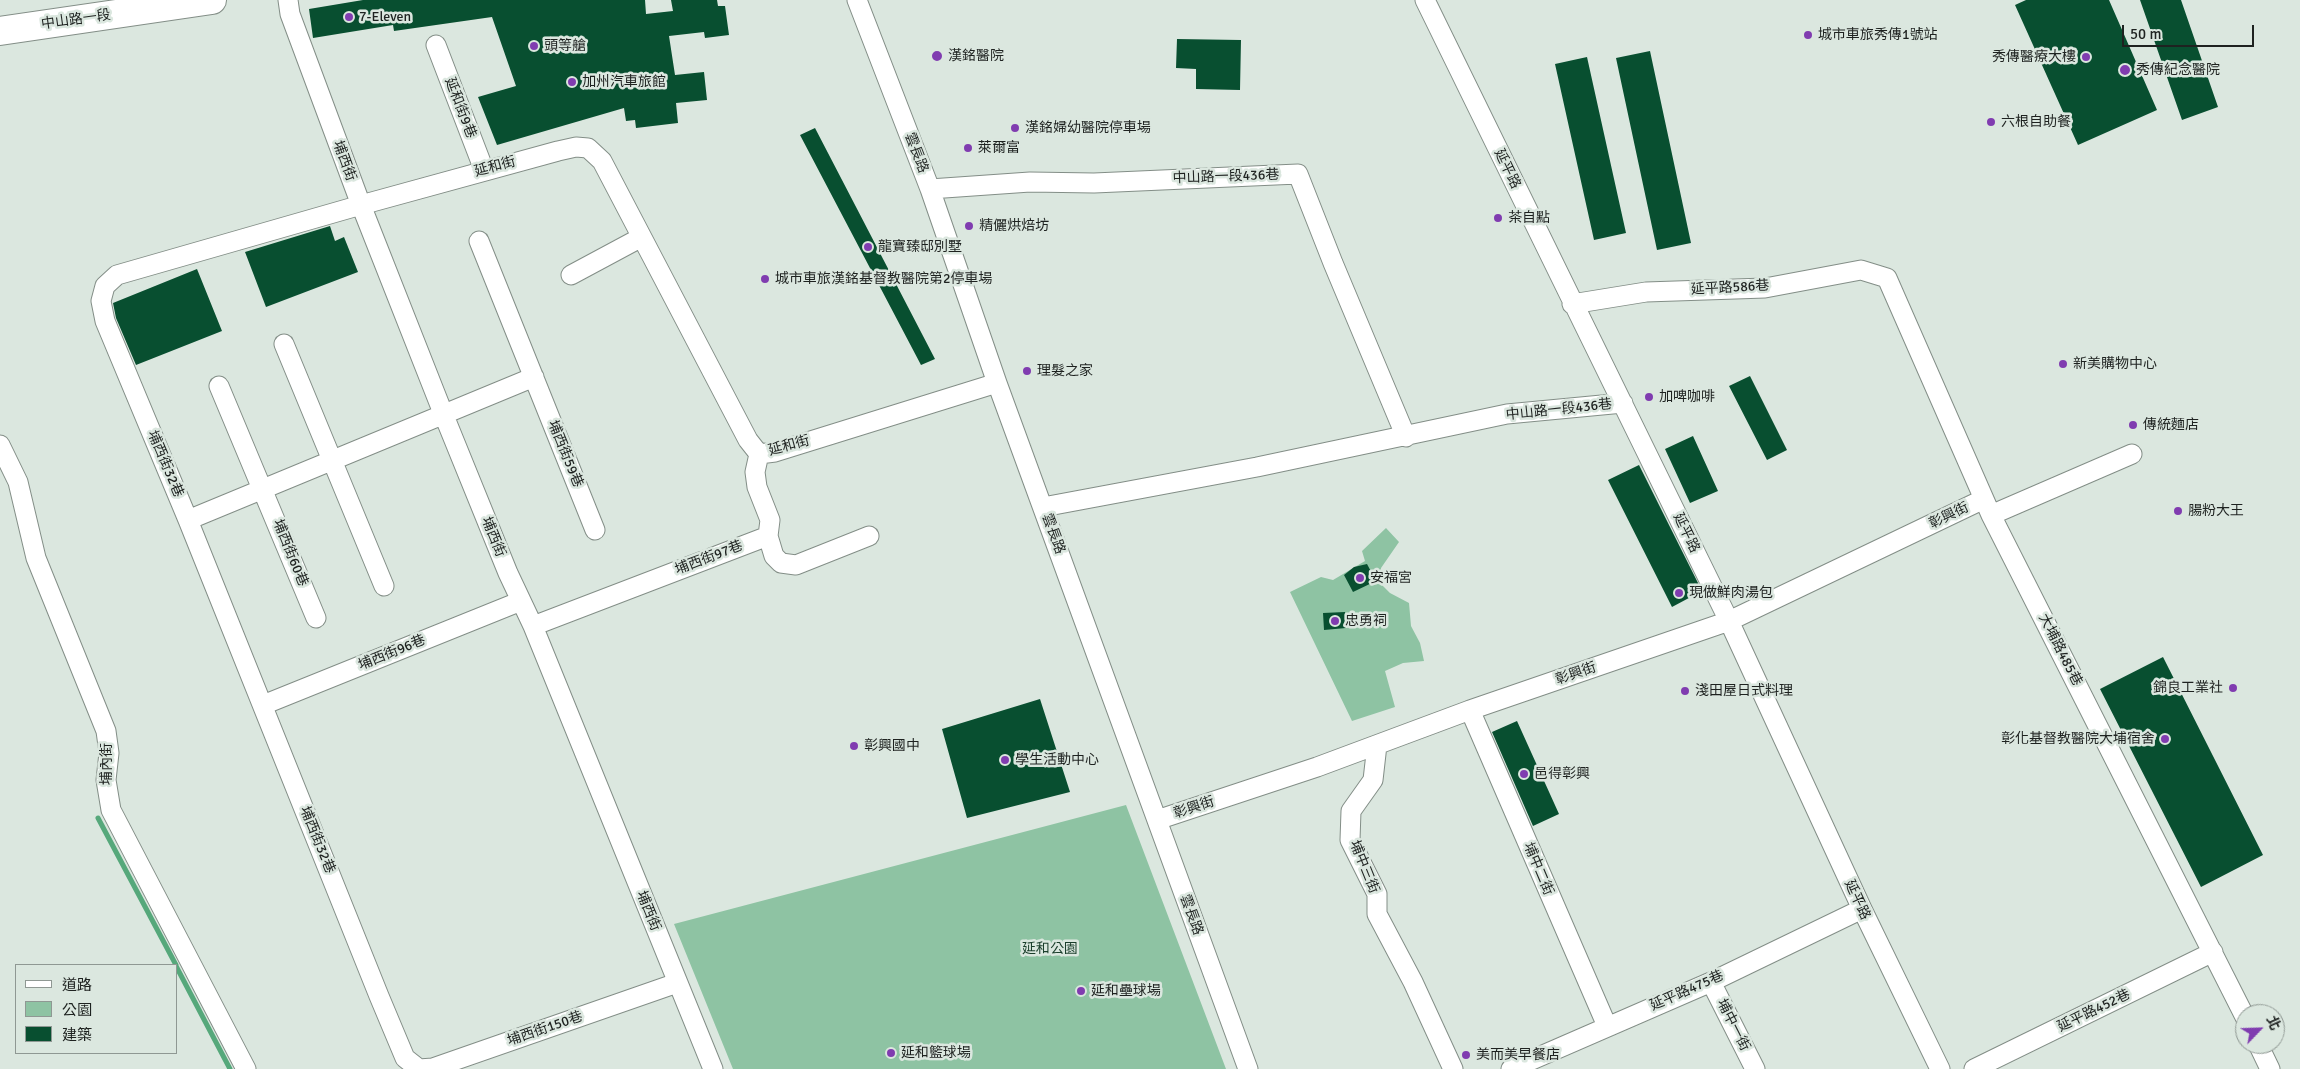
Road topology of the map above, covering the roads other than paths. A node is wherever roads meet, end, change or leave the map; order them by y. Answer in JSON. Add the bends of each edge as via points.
{"nodes":[{"id":1,"x":212,"y":0,"type":"edge"},
{"id":2,"x":288,"y":0,"type":"edge"},
{"id":3,"x":857,"y":0,"type":"edge"},
{"id":4,"x":1426,"y":0,"type":"edge"},
{"id":5,"x":125,"y":6,"type":"edge"},
{"id":6,"x":0,"y":31,"type":"edge"},
{"id":7,"x":436,"y":45,"type":"dead end"},
{"id":8,"x":484,"y":170,"type":"junction"},
{"id":9,"x":930,"y":189,"type":"junction"},
{"id":10,"x":361,"y":205,"type":"junction"},
{"id":11,"x":640,"y":238,"type":"junction"},
{"id":12,"x":479,"y":242,"type":"dead end"},
{"id":13,"x":570,"y":276,"type":"dead end"},
{"id":14,"x":1887,"y":278,"type":"joint"},
{"id":15,"x":1572,"y":304,"type":"junction"},
{"id":16,"x":284,"y":344,"type":"dead end"},
{"id":17,"x":534,"y":378,"type":"junction"},
{"id":18,"x":997,"y":383,"type":"junction"},
{"id":19,"x":219,"y":386,"type":"dead end"},
{"id":20,"x":1624,"y":403,"type":"junction"},
{"id":21,"x":443,"y":413,"type":"junction"},
{"id":22,"x":1406,"y":437,"type":"junction"},
{"id":23,"x":0,"y":445,"type":"edge"},
{"id":24,"x":759,"y":454,"type":"junction"},
{"id":25,"x":2132,"y":454,"type":"dead end"},
{"id":26,"x":332,"y":459,"type":"junction"},
{"id":27,"x":263,"y":488,"type":"junction"},
{"id":28,"x":1043,"y":507,"type":"junction"},
{"id":29,"x":1988,"y":507,"type":"junction"},
{"id":30,"x":188,"y":520,"type":"junction"},
{"id":31,"x":595,"y":530,"type":"dead end"},
{"id":32,"x":768,"y":536,"type":"junction"},
{"id":33,"x":869,"y":536,"type":"dead end"},
{"id":34,"x":384,"y":586,"type":"dead end"},
{"id":35,"x":521,"y":601,"type":"junction"},
{"id":36,"x":316,"y":618,"type":"dead end"},
{"id":37,"x":1729,"y":621,"type":"junction"},
{"id":38,"x":533,"y":626,"type":"junction"},
{"id":39,"x":263,"y":705,"type":"junction"},
{"id":40,"x":1470,"y":710,"type":"junction"},
{"id":41,"x":1377,"y":746,"type":"junction"},
{"id":42,"x":1157,"y":820,"type":"junction"},
{"id":43,"x":1862,"y":909,"type":"junction"},
{"id":44,"x":2213,"y":952,"type":"junction"},
{"id":45,"x":1711,"y":982,"type":"junction"},
{"id":46,"x":677,"y":983,"type":"junction"},
{"id":47,"x":2238,"y":1004,"type":"edge"},
{"id":48,"x":1607,"y":1026,"type":"junction"},
{"id":49,"x":2263,"y":1054,"type":"edge"},
{"id":50,"x":413,"y":1064,"type":"joint"},
{"id":51,"x":246,"y":1069,"type":"edge"},
{"id":52,"x":713,"y":1069,"type":"edge"},
{"id":53,"x":1248,"y":1069,"type":"edge"},
{"id":54,"x":1453,"y":1069,"type":"edge"},
{"id":55,"x":1511,"y":1069,"type":"edge"},
{"id":56,"x":1755,"y":1069,"type":"edge"},
{"id":57,"x":1940,"y":1069,"type":"edge"},
{"id":58,"x":1974,"y":1069,"type":"edge"},
{"id":59,"x":2270,"y":1069,"type":"edge"}],
"edges":[{"from":1,"to":5,"type":"main road","name":"中山路一段"},
{"from":2,"to":10,"type":"street","name":"埔西街","via":[[290,14]]},
{"from":3,"to":9,"type":"street","name":"雲長路"},
{"from":4,"to":15,"type":"street","name":"延平路"},
{"from":5,"to":6,"type":"main road","name":"中山路一段"},
{"from":7,"to":8,"type":"street","name":"延和街9巷"},
{"from":8,"to":10,"type":"street","name":"延和街"},
{"from":8,"to":11,"type":"street","name":"延和街","via":[[576,147],[588,148],[602,161]]},
{"from":9,"to":18,"type":"street","name":"雲長路"},
{"from":9,"to":22,"type":"street","name":"中山路一段436巷","via":[[1030,182],[1094,183],[1298,174]]},
{"from":10,"to":21,"type":"street","name":"埔西街"},
{"from":10,"to":30,"type":"street","name":"埔西街32巷","via":[[118,276],[105,286],[101,301],[105,322]]},
{"from":11,"to":13,"type":"street"},
{"from":11,"to":24,"type":"street","name":"延和街","via":[[748,440]]},
{"from":12,"to":17,"type":"street","name":"埔西街59巷"},
{"from":14,"to":15,"type":"street","name":"延平路586巷","via":[[1860,270],[1765,288],[1646,292]]},
{"from":14,"to":29,"type":"street","name":"大埔路485巷"},
{"from":15,"to":20,"type":"street","name":"延平路"},
{"from":16,"to":26,"type":"street"},
{"from":17,"to":21,"type":"street"},
{"from":17,"to":31,"type":"street","name":"埔西街59巷"},
{"from":18,"to":24,"type":"street","name":"延和街","via":[[775,452]]},
{"from":18,"to":28,"type":"street","name":"雲長路"},
{"from":19,"to":27,"type":"street","name":"埔西街60巷"},
{"from":20,"to":22,"type":"street","name":"中山路一段436巷","via":[[1507,414]]},
{"from":20,"to":37,"type":"street","name":"延平路"},
{"from":21,"to":26,"type":"street"},
{"from":21,"to":35,"type":"street","name":"埔西街"},
{"from":22,"to":28,"type":"street","name":"中山路一段436巷"},
{"from":23,"to":51,"type":"street","name":"埔內街","via":[[18,482],[36,558],[106,731],[110,810]]},
{"from":24,"to":32,"type":"street","via":[[755,472],[770,520]]},
{"from":25,"to":29,"type":"street","name":"彰興街"},
{"from":26,"to":27,"type":"street"},
{"from":26,"to":34,"type":"street"},
{"from":27,"to":30,"type":"street"},
{"from":27,"to":36,"type":"street","name":"埔西街60巷"},
{"from":28,"to":42,"type":"street","name":"雲長路"},
{"from":29,"to":37,"type":"street","name":"彰興街"},
{"from":29,"to":44,"type":"street","name":"大埔路485巷"},
{"from":30,"to":39,"type":"street","name":"埔西街32巷"},
{"from":32,"to":33,"type":"street","via":[[774,556],[781,563],[796,565]]},
{"from":32,"to":38,"type":"street","name":"埔西街97巷"},
{"from":35,"to":38,"type":"street","name":"埔西街"},
{"from":35,"to":39,"type":"street","name":"埔西街96巷"},
{"from":37,"to":40,"type":"street","name":"彰興街"},
{"from":37,"to":43,"type":"street","name":"延平路"},
{"from":38,"to":46,"type":"street","name":"埔西街"},
{"from":39,"to":50,"type":"street","name":"埔西街32巷","via":[[379,996],[405,1058]]},
{"from":40,"to":41,"type":"street","name":"彰興街"},
{"from":40,"to":48,"type":"street","name":"埔中二街"},
{"from":41,"to":42,"type":"street","name":"彰興街"},
{"from":41,"to":54,"type":"street","name":"埔中三街","via":[[1373,780],[1351,811],[1350,840],[1377,894],[1377,914]]},
{"from":42,"to":53,"type":"street","name":"雲長路"},
{"from":43,"to":45,"type":"street","name":"延平路475巷"},
{"from":43,"to":57,"type":"street","name":"延平路"},
{"from":44,"to":47,"type":"street","name":"大埔路485巷"},
{"from":44,"to":58,"type":"street","name":"延平路452巷"},
{"from":45,"to":48,"type":"street","name":"延平路475巷"},
{"from":45,"to":56,"type":"street","name":"埔中一街"},
{"from":46,"to":50,"type":"street","name":"埔西街150巷","via":[[433,1068],[419,1069]]},
{"from":46,"to":52,"type":"street","name":"埔西街"},
{"from":48,"to":55,"type":"street","name":"延平路475巷"},
{"from":49,"to":59,"type":"street"}]}
